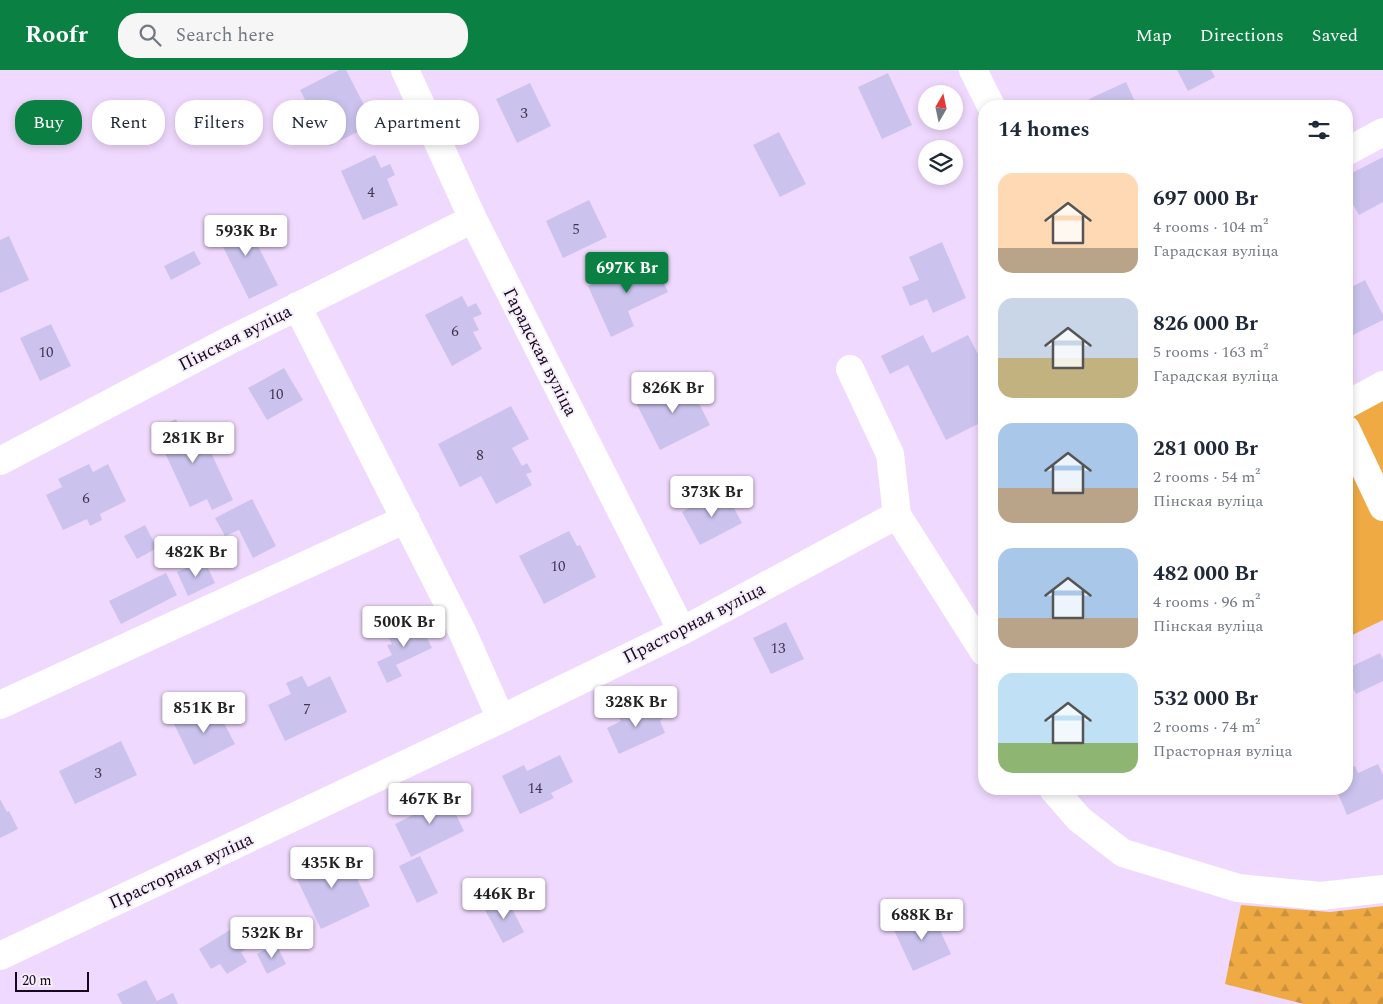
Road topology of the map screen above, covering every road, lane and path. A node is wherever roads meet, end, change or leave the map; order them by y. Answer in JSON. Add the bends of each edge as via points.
{"nodes":[{"id":1,"x":405,"y":70,"type":"edge"},
{"id":2,"x":973,"y":70,"type":"edge"},
{"id":3,"x":988,"y":100,"type":"edge"},
{"id":4,"x":1383,"y":132,"type":"edge"},
{"id":5,"x":1353,"y":148,"type":"edge"},
{"id":6,"x":473,"y":219,"type":"junction"},
{"id":7,"x":297,"y":306,"type":"junction"},
{"id":8,"x":850,"y":369,"type":"dead end"},
{"id":9,"x":1383,"y":384,"type":"edge"},
{"id":10,"x":1353,"y":400,"type":"edge"},
{"id":11,"x":1353,"y":444,"type":"edge"},
{"id":12,"x":3,"y":454,"type":"edge"},
{"id":13,"x":1383,"y":507,"type":"edge"},
{"id":14,"x":897,"y":515,"type":"junction"},
{"id":15,"x":406,"y":519,"type":"junction"},
{"id":16,"x":682,"y":631,"type":"junction"},
{"id":17,"x":978,"y":643,"type":"edge"},
{"id":18,"x":0,"y":704,"type":"edge"},
{"id":19,"x":501,"y":718,"type":"junction"},
{"id":20,"x":1058,"y":795,"type":"edge"},
{"id":21,"x":1383,"y":889,"type":"edge"},
{"id":22,"x":0,"y":956,"type":"edge"}],
"edges":[{"from":1,"to":6,"type":"street","name":"Гарадская вуліца"},
{"from":2,"to":3,"type":"street"},
{"from":4,"to":5,"type":"street"},
{"from":6,"to":7,"type":"street","name":"Пінская вуліца"},
{"from":6,"to":16,"type":"street","name":"Гарадская вуліца"},
{"from":7,"to":12,"type":"street","name":"Пінская вуліца"},
{"from":7,"to":15,"type":"street"},
{"from":8,"to":14,"type":"street","via":[[890,454]]},
{"from":9,"to":10,"type":"street"},
{"from":11,"to":13,"type":"street"},
{"from":14,"to":16,"type":"street","name":"Прасторная вуліца"},
{"from":14,"to":17,"type":"street"},
{"from":15,"to":18,"type":"street"},
{"from":15,"to":19,"type":"street"},
{"from":16,"to":19,"type":"street","name":"Прасторная вуліца"},
{"from":19,"to":22,"type":"street","name":"Прасторная вуліца"},
{"from":20,"to":21,"type":"street","via":[[1079,819],[1123,853],[1238,888],[1321,896]]}]}
